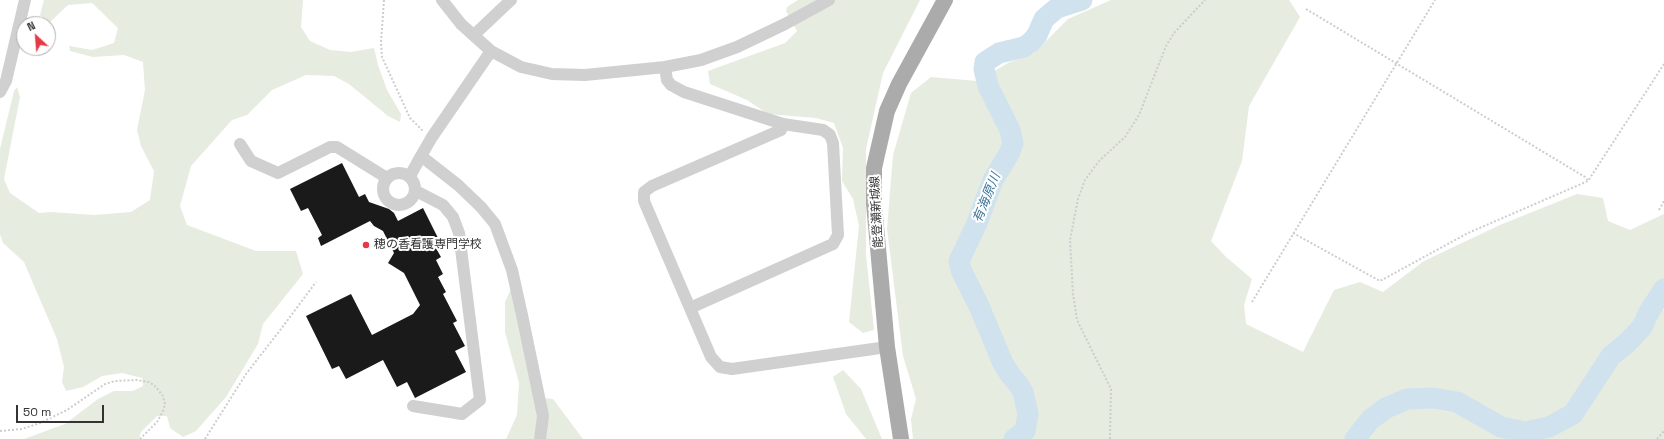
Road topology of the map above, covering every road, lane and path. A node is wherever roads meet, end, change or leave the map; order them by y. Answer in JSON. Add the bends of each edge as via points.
{"nodes":[{"id":1,"x":25,"y":0,"type":"edge"},
{"id":2,"x":384,"y":0,"type":"edge"},
{"id":3,"x":442,"y":0,"type":"edge"},
{"id":4,"x":511,"y":0,"type":"edge"},
{"id":5,"x":829,"y":0,"type":"edge"},
{"id":6,"x":945,"y":0,"type":"edge"},
{"id":7,"x":1205,"y":0,"type":"edge"},
{"id":8,"x":1436,"y":0,"type":"edge"},
{"id":9,"x":1306,"y":9,"type":"dead end"},
{"id":10,"x":474,"y":36,"type":"junction"},
{"id":11,"x":492,"y":51,"type":"junction"},
{"id":12,"x":1397,"y":63,"type":"junction"},
{"id":13,"x":1664,"y":64,"type":"edge"},
{"id":14,"x":665,"y":67,"type":"junction"},
{"id":15,"x":0,"y":92,"type":"edge"},
{"id":16,"x":783,"y":124,"type":"junction"},
{"id":17,"x":432,"y":137,"type":"junction"},
{"id":18,"x":240,"y":144,"type":"dead end"},
{"id":19,"x":421,"y":156,"type":"junction"},
{"id":20,"x":410,"y":176,"type":"junction"},
{"id":21,"x":387,"y":178,"type":"junction"},
{"id":22,"x":1588,"y":181,"type":"junction"},
{"id":23,"x":416,"y":192,"type":"junction"},
{"id":24,"x":1664,"y":201,"type":"edge"},
{"id":25,"x":1659,"y":210,"type":"dead end"},
{"id":26,"x":1293,"y":233,"type":"junction"},
{"id":27,"x":316,"y":282,"type":"dead end"},
{"id":28,"x":1252,"y":302,"type":"dead end"},
{"id":29,"x":690,"y":308,"type":"junction"},
{"id":30,"x":887,"y":347,"type":"junction"},
{"id":31,"x":413,"y":406,"type":"dead end"},
{"id":32,"x":0,"y":431,"type":"edge"},
{"id":33,"x":1664,"y":431,"type":"edge"},
{"id":34,"x":140,"y":439,"type":"edge"},
{"id":35,"x":205,"y":439,"type":"edge"},
{"id":36,"x":540,"y":439,"type":"edge"},
{"id":37,"x":901,"y":439,"type":"edge"},
{"id":38,"x":1110,"y":439,"type":"edge"},
{"id":39,"x":1657,"y":439,"type":"edge"}],
"edges":[{"from":1,"to":15,"type":"street","via":[[6,81]]},
{"from":2,"to":17,"type":"path","via":[[382,57],[410,118]]},
{"from":3,"to":10,"type":"street"},
{"from":4,"to":10,"type":"street"},
{"from":5,"to":14,"type":"street","via":[[737,47],[701,60]]},
{"from":6,"to":30,"type":"main road","name":"能登瀬新城線","via":[[898,84],[887,112],[874,168],[874,204]]},
{"from":7,"to":38,"type":"path","via":[[1174,33],[1166,46],[1139,116],[1126,137],[1099,161],[1085,180],[1078,199],[1070,240],[1073,294],[1077,320],[1112,389]]},
{"from":8,"to":12,"type":"path"},
{"from":9,"to":12,"type":"path"},
{"from":10,"to":11,"type":"street"},
{"from":11,"to":14,"type":"street","via":[[521,68],[552,74],[585,75]]},
{"from":11,"to":17,"type":"street"},
{"from":12,"to":22,"type":"path"},
{"from":12,"to":26,"type":"path"},
{"from":13,"to":22,"type":"path"},
{"from":14,"to":16,"type":"street","via":[[667,80],[684,92]]},
{"from":16,"to":29,"type":"street","via":[[781,130],[652,186],[644,192],[644,201]]},
{"from":16,"to":29,"type":"street","via":[[823,130],[830,135],[833,143],[838,235],[833,244]]},
{"from":17,"to":19,"type":"street"},
{"from":18,"to":21,"type":"street","via":[[252,161],[278,173],[337,147]]},
{"from":19,"to":20,"type":"street"},
{"from":19,"to":36,"type":"street","via":[[458,185],[495,224],[512,270],[522,315],[542,416]]},
{"from":20,"to":21,"type":"street","via":[[400,172]]},
{"from":20,"to":23,"type":"street","via":[[414,180]]},
{"from":21,"to":23,"type":"street","via":[[384,193],[389,202],[405,204]]},
{"from":22,"to":26,"type":"path","via":[[1468,233],[1380,281]]},
{"from":23,"to":31,"type":"street","via":[[443,205],[453,217],[459,233],[480,400],[462,414]]},
{"from":24,"to":25,"type":"path"},
{"from":26,"to":28,"type":"path"},
{"from":27,"to":35,"type":"path","via":[[246,374]]},
{"from":29,"to":30,"type":"street","via":[[711,357],[720,367],[732,369]]},
{"from":30,"to":37,"type":"main road","name":"能登瀬新城線"},
{"from":32,"to":34,"type":"path","via":[[22,429],[40,423],[66,410],[105,384],[137,380],[155,386],[164,396],[165,404],[157,422]]},
{"from":33,"to":39,"type":"path"}]}
